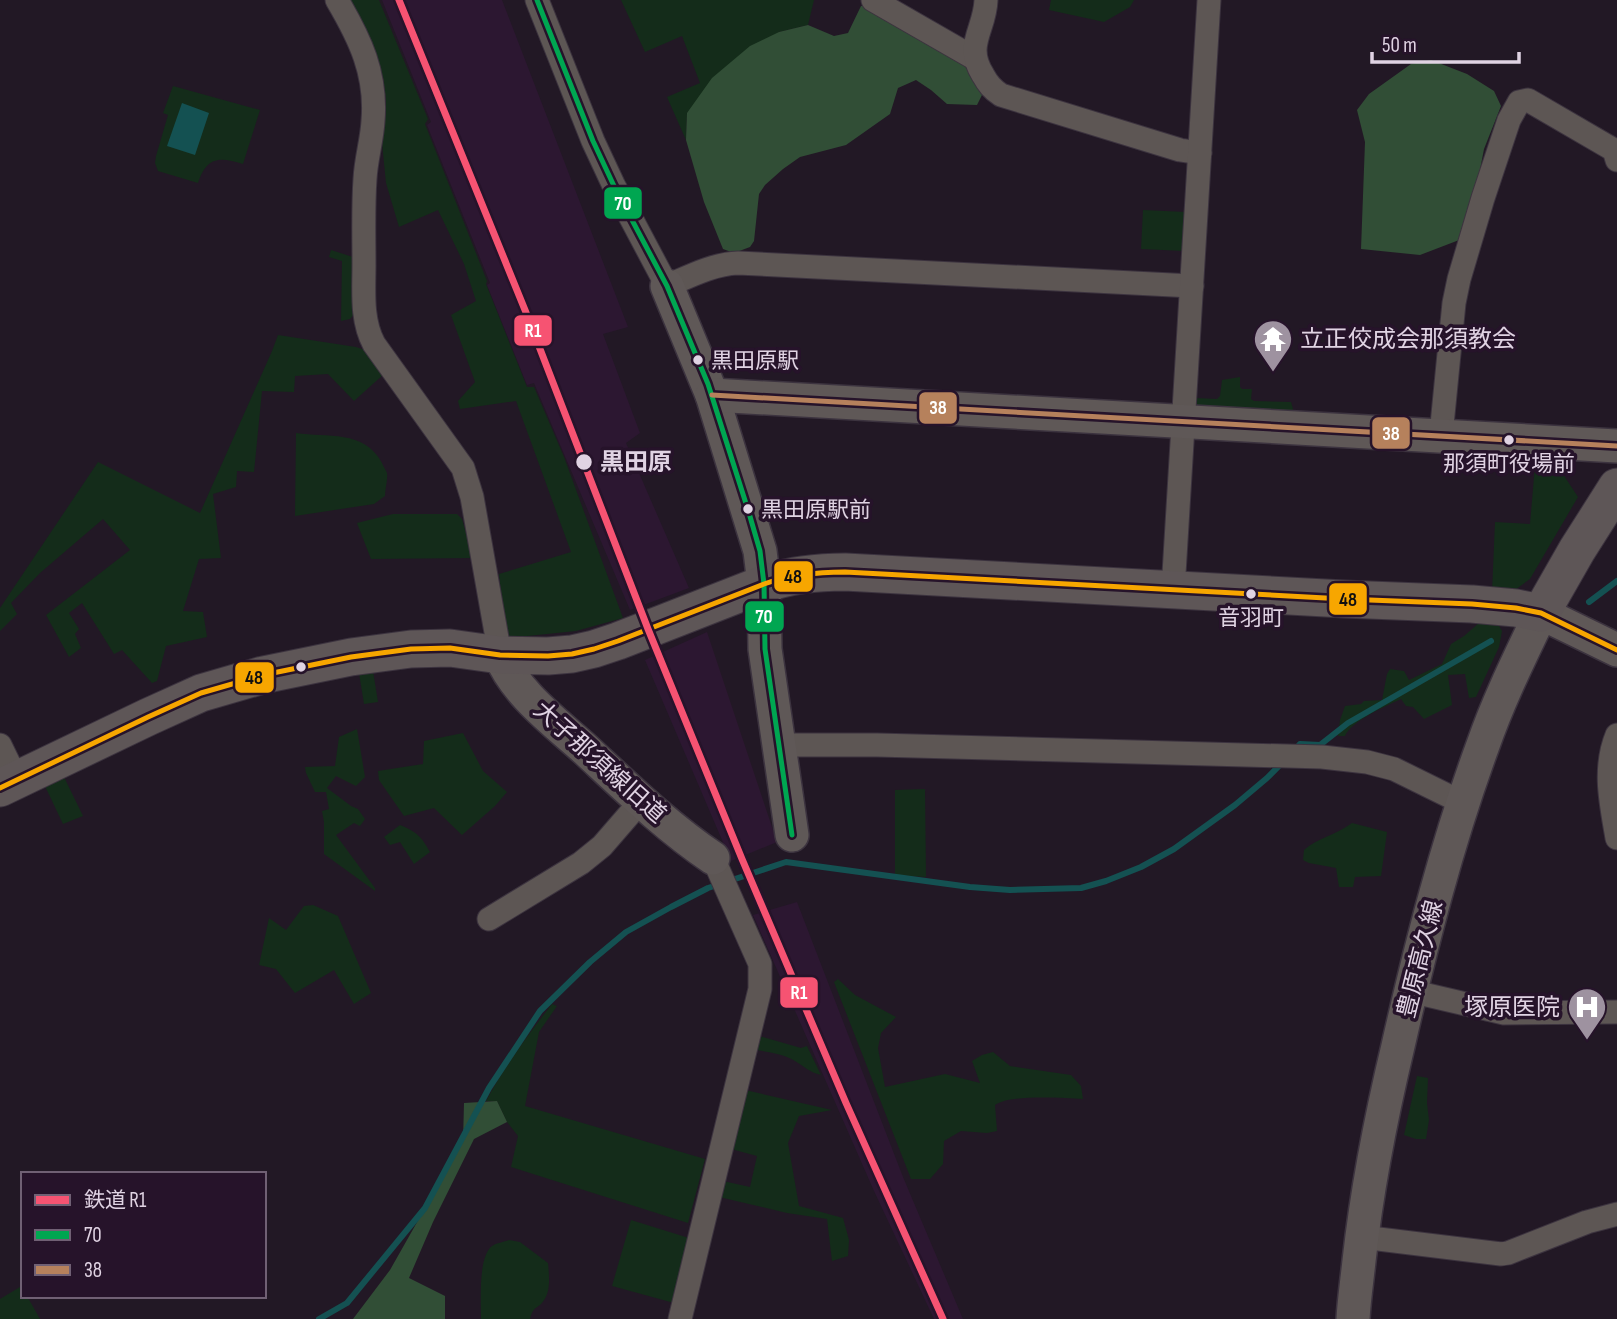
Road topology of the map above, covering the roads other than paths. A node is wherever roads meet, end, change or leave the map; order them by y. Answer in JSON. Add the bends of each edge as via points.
{"nodes":[{"id":1,"x":337,"y":0,"type":"edge"},
{"id":2,"x":537,"y":0,"type":"edge"},
{"id":3,"x":873,"y":0,"type":"edge"},
{"id":4,"x":986,"y":0,"type":"edge"},
{"id":5,"x":1209,"y":0,"type":"edge"},
{"id":6,"x":974,"y":58,"type":"junction"},
{"id":7,"x":1200,"y":153,"type":"junction"},
{"id":8,"x":1617,"y":160,"type":"edge"},
{"id":9,"x":667,"y":286,"type":"junction"},
{"id":10,"x":1192,"y":286,"type":"junction"},
{"id":11,"x":712,"y":395,"type":"junction"},
{"id":12,"x":1183,"y":421,"type":"junction"},
{"id":13,"x":1441,"y":435,"type":"junction"},
{"id":14,"x":1617,"y":446,"type":"edge"},
{"id":15,"x":1617,"y":488,"type":"edge"},
{"id":16,"x":764,"y":584,"type":"junction"},
{"id":17,"x":1172,"y":590,"type":"junction"},
{"id":18,"x":1541,"y":613,"type":"junction"},
{"id":19,"x":1617,"y":650,"type":"edge"},
{"id":20,"x":500,"y":655,"type":"junction"},
{"id":21,"x":1617,"y":735,"type":"edge"},
{"id":22,"x":0,"y":744,"type":"edge"},
{"id":23,"x":779,"y":745,"type":"junction"},
{"id":24,"x":8,"y":784,"type":"edge"},
{"id":25,"x":641,"y":801,"type":"junction"},
{"id":26,"x":1463,"y":803,"type":"junction"},
{"id":27,"x":792,"y":835,"type":"dead end"},
{"id":28,"x":1617,"y":838,"type":"edge"},
{"id":29,"x":715,"y":864,"type":"joint"},
{"id":30,"x":489,"y":919,"type":"dead end"},
{"id":31,"x":1410,"y":991,"type":"junction"},
{"id":32,"x":1617,"y":1012,"type":"edge"},
{"id":33,"x":1617,"y":1214,"type":"edge"},
{"id":34,"x":1362,"y":1237,"type":"junction"},
{"id":35,"x":680,"y":1319,"type":"edge"},
{"id":36,"x":1353,"y":1319,"type":"edge"}],
"edges":[{"from":1,"to":20,"type":"street","via":[[362,45],[374,99],[365,182],[367,327],[374,344],[463,468]]},
{"from":2,"to":9,"type":"street","via":[[593,141]]},
{"from":3,"to":6,"type":"street"},
{"from":4,"to":6,"type":"street"},
{"from":5,"to":7,"type":"street"},
{"from":6,"to":7,"type":"street","via":[[991,89],[1001,95]]},
{"from":7,"to":10,"type":"street"},
{"from":8,"to":13,"type":"street","via":[[1614,150],[1528,100],[1519,102],[1509,120],[1459,279]]},
{"from":9,"to":10,"type":"street","via":[[713,267],[738,263]]},
{"from":9,"to":11,"type":"main road"},
{"from":10,"to":12,"type":"street"},
{"from":11,"to":12,"type":"main road"},
{"from":11,"to":16,"type":"main road","via":[[760,551]]},
{"from":12,"to":13,"type":"main road"},
{"from":12,"to":17,"type":"street"},
{"from":13,"to":14,"type":"main road"},
{"from":15,"to":18,"type":"main road"},
{"from":16,"to":17,"type":"main road","via":[[784,577],[845,572]]},
{"from":16,"to":20,"type":"main road","via":[[594,649],[548,656]]},
{"from":16,"to":23,"type":"main road","via":[[765,649]]},
{"from":17,"to":18,"type":"main road","via":[[1472,604]]},
{"from":18,"to":19,"type":"main road"},
{"from":18,"to":26,"type":"main road","name":"豊原高久線","via":[[1502,696]]},
{"from":20,"to":24,"type":"main road","via":[[411,649],[262,675],[201,694]]},
{"from":20,"to":25,"type":"main road","name":"大子那須線旧道","via":[[526,695]]},
{"from":21,"to":28,"type":"street","via":[[1608,781]]},
{"from":22,"to":24,"type":"street"},
{"from":23,"to":26,"type":"street","via":[[1322,757],[1386,766]]},
{"from":23,"to":27,"type":"main road"},
{"from":25,"to":29,"type":"main road","name":"大子那須線旧道"},
{"from":25,"to":30,"type":"street","via":[[581,863]]},
{"from":26,"to":31,"type":"main road","name":"豊原高久線"},
{"from":29,"to":35,"type":"street","via":[[760,964],[760,989]]},
{"from":31,"to":32,"type":"street","via":[[1504,1013]]},
{"from":31,"to":34,"type":"main road","name":"豊原高久線","via":[[1368,1187]]},
{"from":33,"to":34,"type":"street","via":[[1508,1253]]},
{"from":34,"to":36,"type":"main road","name":"豊原高久線"}]}
